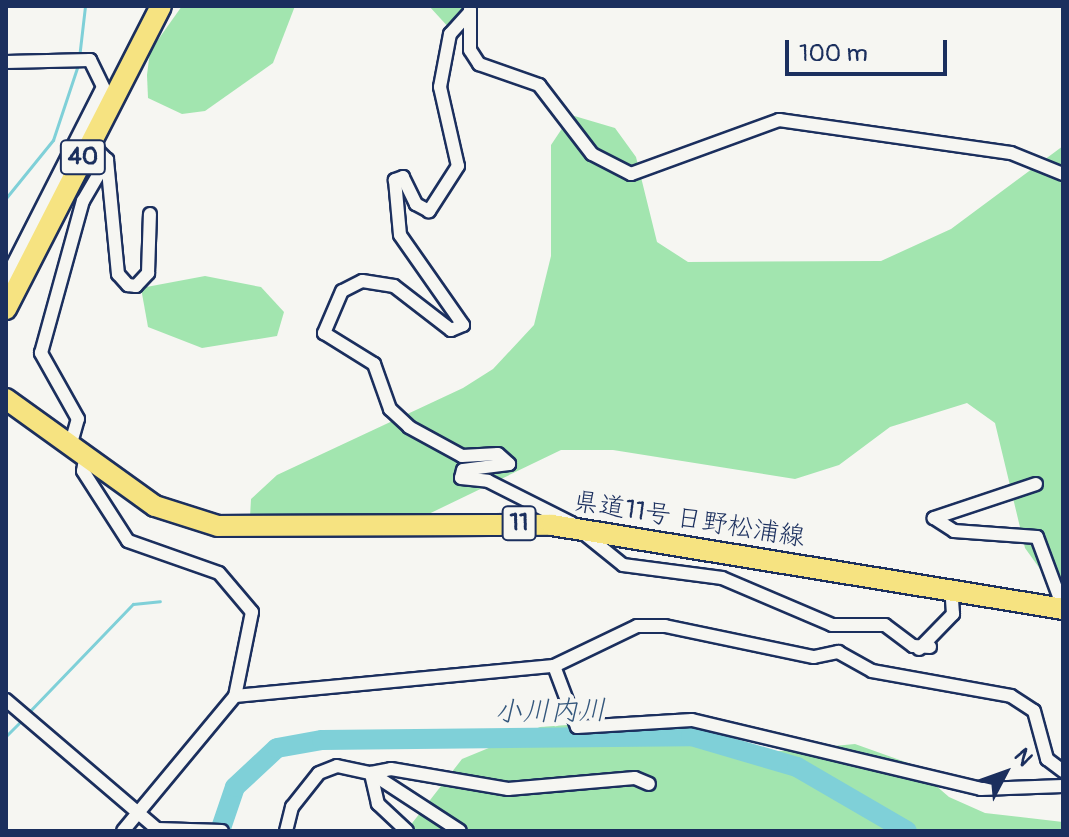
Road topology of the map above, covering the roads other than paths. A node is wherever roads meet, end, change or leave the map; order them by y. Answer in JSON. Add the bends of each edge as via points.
{"nodes":[{"id":1,"x":161,"y":6,"type":"edge"},
{"id":2,"x":470,"y":9,"type":"edge"},
{"id":3,"x":6,"y":62,"type":"edge"},
{"id":4,"x":90,"y":143,"type":"junction"},
{"id":5,"x":107,"y":160,"type":"junction"},
{"id":6,"x":1063,"y":174,"type":"edge"},
{"id":7,"x":150,"y":214,"type":"dead end"},
{"id":8,"x":6,"y":278,"type":"edge"},
{"id":9,"x":6,"y":309,"type":"edge"},
{"id":10,"x":6,"y":399,"type":"edge"},
{"id":11,"x":79,"y":449,"type":"junction"},
{"id":12,"x":1036,"y":484,"type":"dead end"},
{"id":13,"x":576,"y":529,"type":"junction"},
{"id":14,"x":951,"y":588,"type":"junction"},
{"id":15,"x":1063,"y":608,"type":"edge"},
{"id":16,"x":554,"y":666,"type":"junction"},
{"id":17,"x":235,"y":696,"type":"junction"},
{"id":18,"x":6,"y":700,"type":"edge"},
{"id":19,"x":1063,"y":771,"type":"edge"},
{"id":20,"x":371,"y":773,"type":"junction"},
{"id":21,"x":649,"y":784,"type":"dead end"},
{"id":22,"x":1063,"y":786,"type":"edge"},
{"id":23,"x":138,"y":814,"type":"junction"},
{"id":24,"x":216,"y":828,"type":"edge"},
{"id":25,"x":123,"y":831,"type":"edge"},
{"id":26,"x":286,"y":831,"type":"edge"},
{"id":27,"x":407,"y":831,"type":"edge"},
{"id":28,"x":460,"y":831,"type":"edge"}],
"edges":[{"from":1,"to":4,"type":"main road","number":"40"},
{"from":2,"to":6,"type":"street","via":[[470,50],[479,64],[539,85],[592,154],[631,174],[738,136],[754,123],[779,120],[1011,153]]},
{"from":2,"to":13,"type":"street","via":[[450,34],[440,87],[458,166],[429,211],[416,204],[403,177],[395,180],[400,235],[463,325],[451,330],[394,286],[362,281],[342,291],[322,325],[374,364],[394,416],[462,456],[498,454],[509,464],[463,470],[461,478],[488,481]]},
{"from":3,"to":8,"type":"street","via":[[90,60],[103,87]]},
{"from":4,"to":5,"type":"street"},
{"from":4,"to":9,"type":"main road","number":"40"},
{"from":5,"to":7,"type":"street","via":[[118,274],[128,285],[136,286],[148,273]]},
{"from":5,"to":11,"type":"street","via":[[83,201],[42,341],[52,379],[78,419]]},
{"from":10,"to":11,"type":"main road","name":"県道11号 日野松浦線","number":"11"},
{"from":11,"to":13,"type":"main road","name":"県道11号 日野松浦線","number":"11","via":[[155,506],[218,526],[445,520]]},
{"from":11,"to":17,"type":"street","via":[[83,471],[128,541],[219,573],[252,612]]},
{"from":12,"to":15,"type":"street","via":[[934,518],[970,533],[1037,537]]},
{"from":13,"to":14,"type":"main road","name":"県道11号 日野松浦線","number":"11"},
{"from":13,"to":14,"type":"street","via":[[623,565],[722,578],[832,625],[885,625],[925,648],[953,614]]},
{"from":14,"to":15,"type":"main road","name":"県道11号 日野松浦線","number":"11"},
{"from":16,"to":17,"type":"street"},
{"from":16,"to":19,"type":"street","via":[[637,626],[715,634],[814,657],[838,652],[872,671],[1011,696],[1034,711],[1047,759]]},
{"from":16,"to":22,"type":"street","via":[[577,727],[692,720],[981,789]]},
{"from":17,"to":23,"type":"street"},
{"from":18,"to":23,"type":"street"},
{"from":20,"to":21,"type":"street","via":[[391,769],[508,789],[635,778]]},
{"from":20,"to":26,"type":"street","via":[[337,766],[319,773],[292,807]]},
{"from":20,"to":27,"type":"street","via":[[378,804]]},
{"from":20,"to":28,"type":"street"},
{"from":23,"to":24,"type":"street","via":[[157,829]]},
{"from":23,"to":25,"type":"street"}]}
